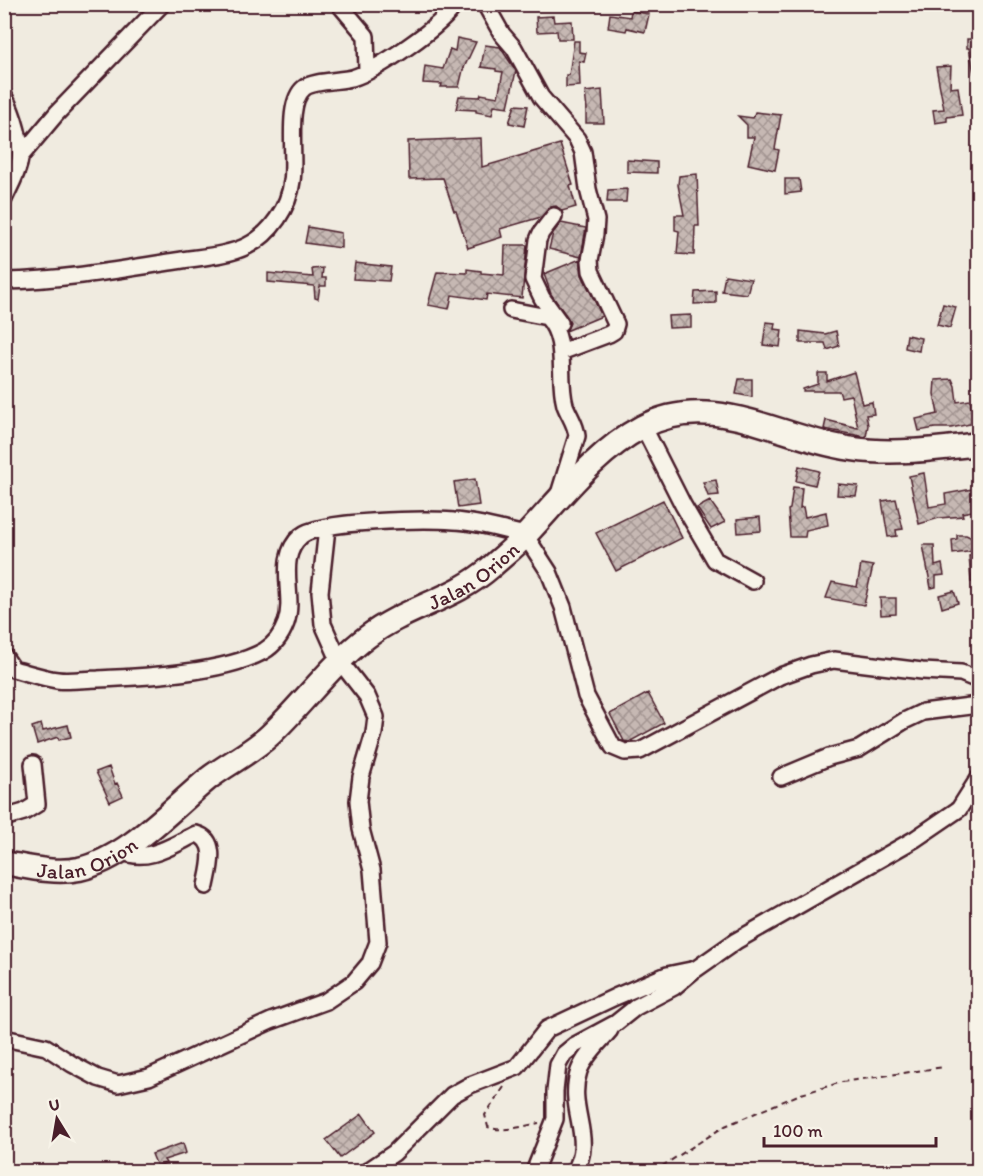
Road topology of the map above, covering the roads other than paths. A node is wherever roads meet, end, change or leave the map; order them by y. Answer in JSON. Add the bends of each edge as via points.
{"nodes":[{"id":1,"x":162,"y":4,"type":"edge"},
{"id":2,"x":339,"y":4,"type":"edge"},
{"id":3,"x":455,"y":4,"type":"edge"},
{"id":4,"x":485,"y":4,"type":"edge"},
{"id":5,"x":367,"y":71,"type":"junction"},
{"id":6,"x":4,"y":96,"type":"edge"},
{"id":7,"x":4,"y":129,"type":"edge"},
{"id":8,"x":19,"y":149,"type":"junction"},
{"id":9,"x":4,"y":199,"type":"edge"},
{"id":10,"x":554,"y":216,"type":"dead end"},
{"id":11,"x":4,"y":281,"type":"edge"},
{"id":12,"x":511,"y":310,"type":"dead end"},
{"id":13,"x":560,"y":347,"type":"junction"},
{"id":14,"x":643,"y":426,"type":"junction"},
{"id":15,"x":978,"y":444,"type":"edge"},
{"id":16,"x":559,"y":497,"type":"junction"},
{"id":17,"x":327,"y":528,"type":"junction"},
{"id":18,"x":525,"y":535,"type":"junction"},
{"id":19,"x":753,"y":581,"type":"dead end"},
{"id":20,"x":4,"y":656,"type":"edge"},
{"id":21,"x":339,"y":660,"type":"junction"},
{"id":22,"x":9,"y":667,"type":"edge"},
{"id":23,"x":978,"y":680,"type":"edge"},
{"id":24,"x":978,"y":705,"type":"edge"},
{"id":25,"x":33,"y":764,"type":"dead end"},
{"id":26,"x":781,"y":777,"type":"dead end"},
{"id":27,"x":978,"y":779,"type":"edge"},
{"id":28,"x":4,"y":818,"type":"edge"},
{"id":29,"x":122,"y":851,"type":"junction"},
{"id":30,"x":4,"y":863,"type":"edge"},
{"id":31,"x":206,"y":886,"type":"dead end"},
{"id":32,"x":696,"y":969,"type":"junction"},
{"id":33,"x":616,"y":1023,"type":"junction"},
{"id":34,"x":4,"y":1038,"type":"edge"},
{"id":35,"x":555,"y":1112,"type":"junction"},
{"id":36,"x":582,"y":1133,"type":"junction"},
{"id":37,"x":366,"y":1172,"type":"edge"},
{"id":38,"x":534,"y":1172,"type":"edge"},
{"id":39,"x":574,"y":1172,"type":"edge"}],
"edges":[{"from":1,"to":8,"type":"street"},
{"from":2,"to":5,"type":"street","via":[[366,36]]},
{"from":3,"to":5,"type":"street","via":[[419,40]]},
{"from":4,"to":13,"type":"street","via":[[541,97],[577,139],[583,152],[596,220],[591,271],[616,324],[609,334]]},
{"from":5,"to":11,"type":"street","via":[[305,86],[297,95],[292,181],[285,206],[268,231],[247,246],[106,272]]},
{"from":6,"to":8,"type":"street","via":[[12,111]]},
{"from":7,"to":8,"type":"street"},
{"from":8,"to":9,"type":"street","via":[[18,167]]},
{"from":10,"to":13,"type":"street","via":[[538,240],[533,279],[562,329]]},
{"from":12,"to":13,"type":"street","via":[[547,317]]},
{"from":13,"to":16,"type":"street","via":[[562,391],[577,436]]},
{"from":14,"to":15,"type":"highway","name":"Jalan Orion","via":[[665,416],[709,412],[734,416],[821,444],[868,452]]},
{"from":14,"to":16,"type":"highway","name":"Jalan Orion","via":[[605,454]]},
{"from":14,"to":19,"type":"street","via":[[715,560]]},
{"from":16,"to":18,"type":"highway","name":"Jalan Orion"},
{"from":17,"to":18,"type":"street","via":[[377,521],[455,521]]},
{"from":17,"to":21,"type":"street","via":[[320,592],[323,624]]},
{"from":17,"to":22,"type":"street","via":[[302,536],[290,554],[286,622],[265,651],[196,670],[130,678],[58,681]]},
{"from":18,"to":21,"type":"highway","name":"Jalan Orion","via":[[474,581],[392,621]]},
{"from":18,"to":23,"type":"street","via":[[549,572],[563,606],[586,696],[613,747],[625,753],[640,752],[780,676],[834,660],[961,673]]},
{"from":20,"to":22,"type":"street"},
{"from":21,"to":29,"type":"highway","name":"Jalan Orion","via":[[270,735],[210,777]]},
{"from":21,"to":34,"type":"street","via":[[367,696],[376,717],[358,801],[372,870],[378,942],[370,963],[354,982],[326,1001],[271,1021],[149,1077],[118,1084],[72,1064],[46,1047]]},
{"from":24,"to":26,"type":"street","via":[[923,712],[859,749],[819,760]]},
{"from":25,"to":28,"type":"street","via":[[37,804]]},
{"from":27,"to":32,"type":"street","via":[[959,809],[915,839],[736,941]]},
{"from":29,"to":30,"type":"highway","name":"Jalan Orion","via":[[79,869],[34,869]]},
{"from":29,"to":31,"type":"street","via":[[130,856],[153,854],[201,835],[210,849]]},
{"from":32,"to":33,"type":"street"},
{"from":32,"to":37,"type":"street","via":[[667,975],[547,1029],[517,1067],[452,1095],[394,1154]]},
{"from":33,"to":35,"type":"street","via":[[564,1054],[558,1065]]},
{"from":33,"to":36,"type":"street","via":[[580,1070],[575,1104]]},
{"from":35,"to":36,"type":"street"},
{"from":35,"to":38,"type":"street"},
{"from":36,"to":39,"type":"street","via":[[581,1161]]}]}
